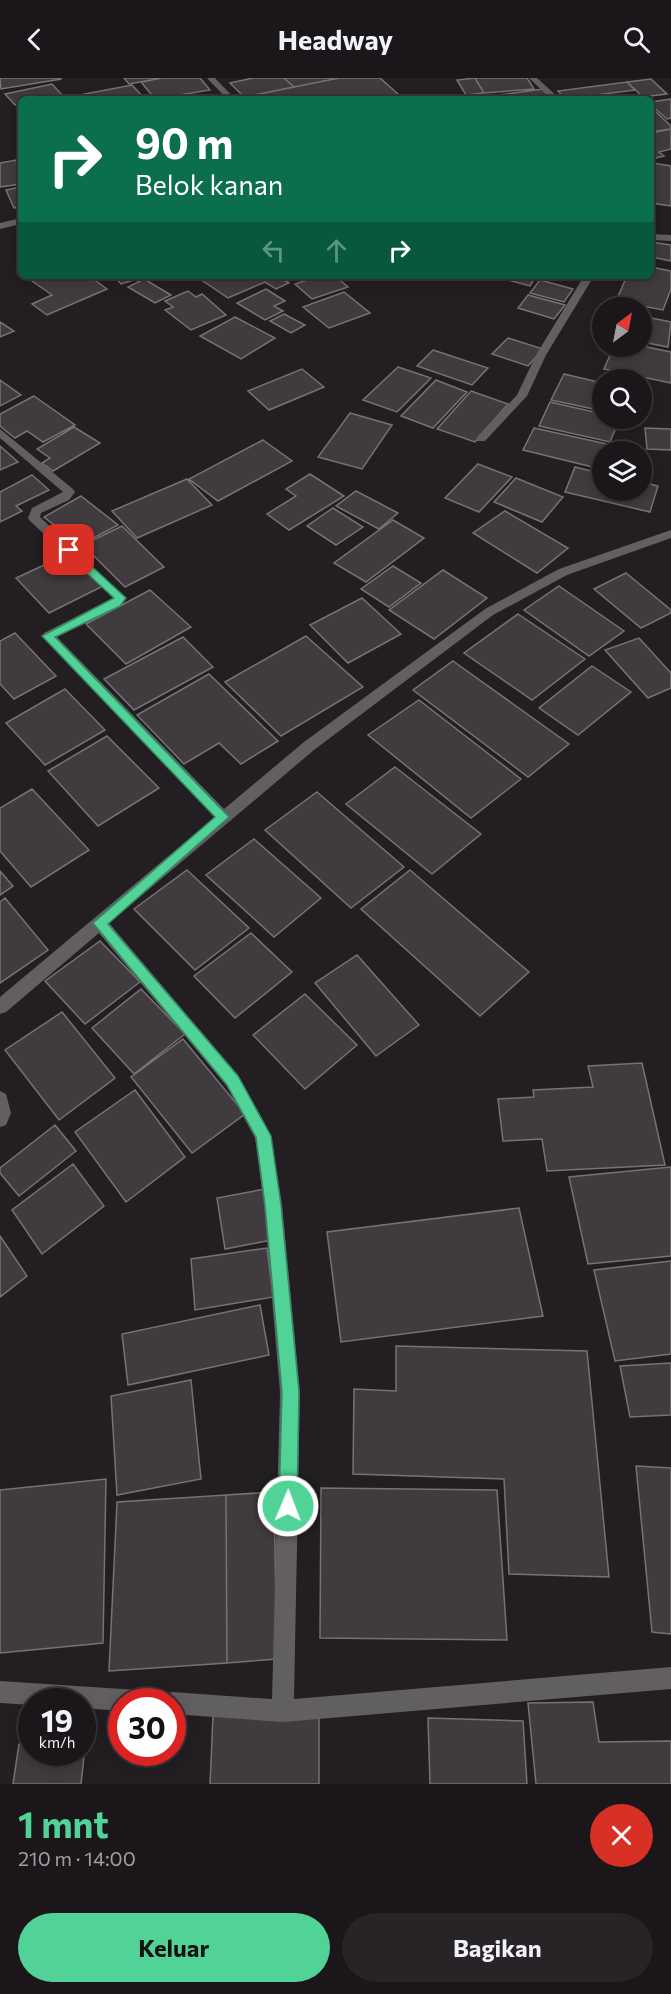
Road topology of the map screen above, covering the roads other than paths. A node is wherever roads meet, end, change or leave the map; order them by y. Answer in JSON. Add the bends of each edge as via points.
{"nodes":[{"id":1,"x":211,"y":78,"type":"edge"},
{"id":2,"x":533,"y":78,"type":"edge"},
{"id":3,"x":228,"y":96,"type":"edge"},
{"id":4,"x":553,"y":96,"type":"edge"},
{"id":5,"x":18,"y":222,"type":"edge"},
{"id":6,"x":0,"y":226,"type":"edge"},
{"id":7,"x":654,"y":237,"type":"edge"},
{"id":8,"x":671,"y":238,"type":"edge"},
{"id":9,"x":587,"y":279,"type":"edge"},
{"id":10,"x":0,"y":432,"type":"edge"},
{"id":11,"x":481,"y":439,"type":"dead end"},
{"id":12,"x":671,"y":534,"type":"edge"},
{"id":13,"x":223,"y":817,"type":"junction"},
{"id":14,"x":100,"y":923,"type":"junction"},
{"id":15,"x":0,"y":1007,"type":"edge"},
{"id":16,"x":0,"y":1100,"type":"edge"},
{"id":17,"x":0,"y":1119,"type":"edge"},
{"id":18,"x":671,"y":1678,"type":"edge"},
{"id":19,"x":0,"y":1692,"type":"edge"},
{"id":20,"x":108,"y":1699,"type":"edge"},
{"id":21,"x":186,"y":1704,"type":"edge"},
{"id":22,"x":283,"y":1711,"type":"junction"}],
"edges":[{"from":1,"to":3,"type":"street"},
{"from":2,"to":4,"type":"street"},
{"from":5,"to":6,"type":"street"},
{"from":7,"to":8,"type":"street"},
{"from":9,"to":11,"type":"street","via":[[541,355],[522,396]]},
{"from":10,"to":13,"type":"street","via":[[69,492],[36,511],[34,518],[120,598],[48,636]]},
{"from":12,"to":13,"type":"street","via":[[563,572],[489,612],[309,746]]},
{"from":13,"to":14,"type":"street"},
{"from":14,"to":15,"type":"street"},
{"from":14,"to":22,"type":"street","via":[[232,1080],[263,1136],[290,1392]]},
{"from":16,"to":17,"type":"street"},
{"from":18,"to":22,"type":"street"},
{"from":19,"to":20,"type":"street"},
{"from":21,"to":22,"type":"street"}]}
